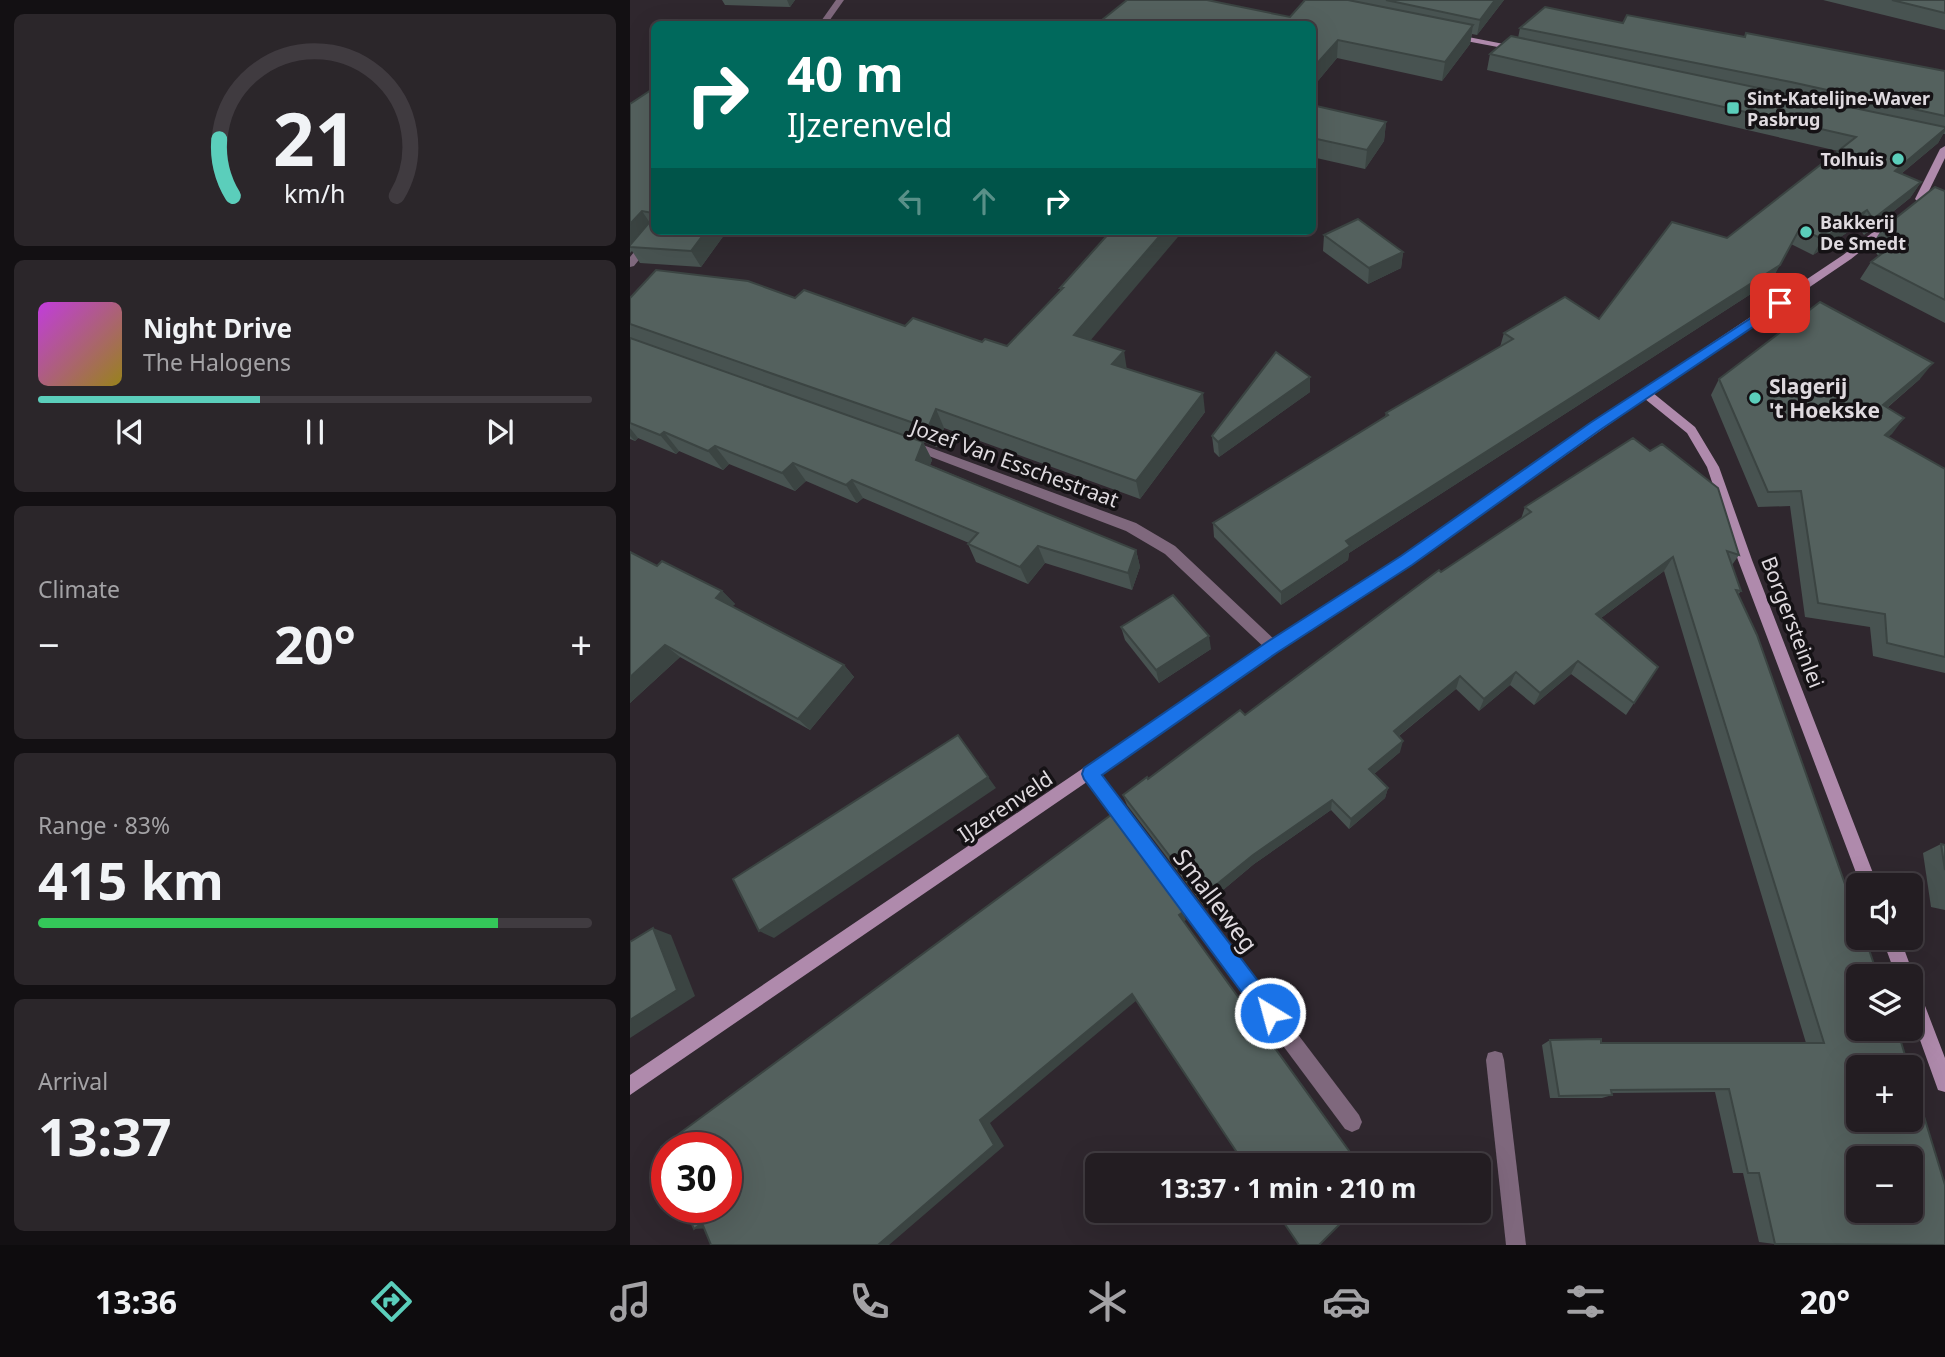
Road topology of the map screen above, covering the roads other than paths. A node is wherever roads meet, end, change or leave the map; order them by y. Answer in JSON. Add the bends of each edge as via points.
{"nodes":[{"id":1,"x":840,"y":0,"type":"edge"},
{"id":2,"x":824,"y":21,"type":"edge"},
{"id":3,"x":1443,"y":34,"type":"edge"},
{"id":4,"x":1524,"y":50,"type":"edge"},
{"id":5,"x":1945,"y":149,"type":"edge"},
{"id":6,"x":1933,"y":195,"type":"edge"},
{"id":7,"x":1920,"y":200,"type":"junction"},
{"id":8,"x":654,"y":235,"type":"edge"},
{"id":9,"x":630,"y":264,"type":"edge"},
{"id":10,"x":1646,"y":394,"type":"junction"},
{"id":11,"x":895,"y":439,"type":"edge"},
{"id":12,"x":1273,"y":647,"type":"junction"},
{"id":13,"x":1090,"y":774,"type":"junction"},
{"id":14,"x":1865,"y":873,"type":"edge"},
{"id":15,"x":1923,"y":1023,"type":"edge"},
{"id":16,"x":1495,"y":1060,"type":"dead end"},
{"id":17,"x":1945,"y":1083,"type":"edge"},
{"id":18,"x":630,"y":1086,"type":"edge"},
{"id":19,"x":1352,"y":1122,"type":"dead end"},
{"id":20,"x":1516,"y":1245,"type":"edge"}],
"edges":[{"from":1,"to":2,"type":"street"},
{"from":3,"to":4,"type":"street"},
{"from":5,"to":7,"type":"street","name":"IJzerenveld"},
{"from":6,"to":7,"type":"street","name":"IJzerenveld"},
{"from":7,"to":10,"type":"street","name":"IJzerenveld","via":[[1847,257]]},
{"from":8,"to":9,"type":"street"},
{"from":10,"to":12,"type":"street","name":"IJzerenveld"},
{"from":10,"to":14,"type":"street","name":"Borgersteinlei","via":[[1691,430],[1713,467]]},
{"from":11,"to":12,"type":"street","name":"Jozef Van Esschestraat","via":[[1131,527],[1170,550]]},
{"from":12,"to":13,"type":"street","name":"IJzerenveld"},
{"from":13,"to":18,"type":"street","name":"IJzerenveld"},
{"from":13,"to":19,"type":"street","name":"Smalleweg"},
{"from":15,"to":17,"type":"street"},
{"from":16,"to":20,"type":"street"}]}
